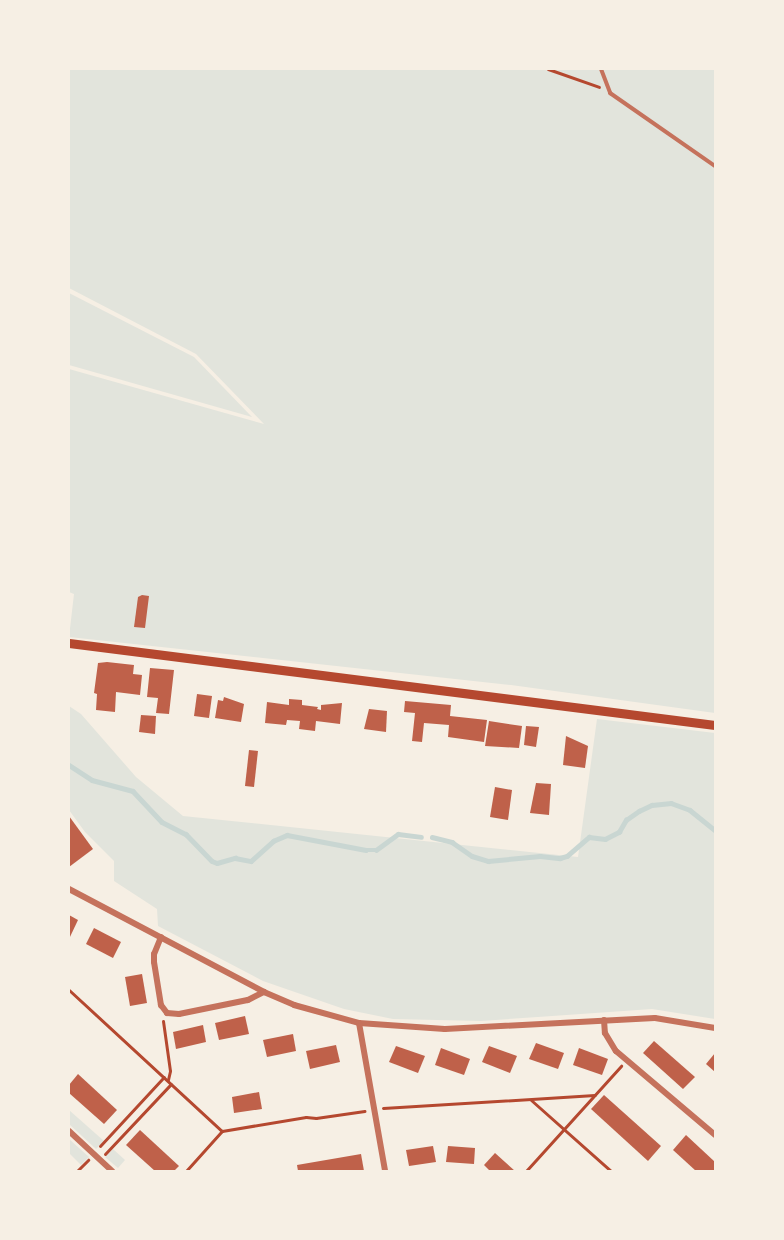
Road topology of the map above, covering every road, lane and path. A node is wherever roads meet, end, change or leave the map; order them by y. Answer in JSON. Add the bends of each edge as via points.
{"nodes":[{"id":1,"x":548,"y":69,"type":"edge"},
{"id":2,"x":602,"y":69,"type":"edge"},
{"id":3,"x":606,"y":87,"type":"junction"},
{"id":4,"x":715,"y":166,"type":"edge"},
{"id":5,"x":69,"y":643,"type":"edge"},
{"id":6,"x":715,"y":724,"type":"edge"},
{"id":7,"x":69,"y":889,"type":"edge"},
{"id":8,"x":161,"y":937,"type":"junction"},
{"id":9,"x":69,"y":990,"type":"edge"},
{"id":10,"x":264,"y":992,"type":"junction"},
{"id":11,"x":166,"y":1012,"type":"junction"},
{"id":12,"x":604,"y":1020,"type":"junction"},
{"id":13,"x":359,"y":1023,"type":"junction"},
{"id":14,"x":715,"y":1028,"type":"edge"},
{"id":15,"x":626,"y":1060,"type":"junction"},
{"id":16,"x":164,"y":1077,"type":"junction"},
{"id":17,"x":170,"y":1082,"type":"junction"},
{"id":18,"x":595,"y":1095,"type":"junction"},
{"id":19,"x":531,"y":1101,"type":"junction"},
{"id":20,"x":374,"y":1109,"type":"junction"},
{"id":21,"x":564,"y":1129,"type":"junction"},
{"id":22,"x":69,"y":1131,"type":"edge"},
{"id":23,"x":222,"y":1131,"type":"junction"},
{"id":24,"x":715,"y":1134,"type":"edge"},
{"id":25,"x":94,"y":1154,"type":"junction"},
{"id":26,"x":100,"y":1160,"type":"junction"},
{"id":27,"x":77,"y":1171,"type":"edge"},
{"id":28,"x":112,"y":1171,"type":"edge"},
{"id":29,"x":186,"y":1171,"type":"edge"},
{"id":30,"x":385,"y":1171,"type":"edge"},
{"id":31,"x":526,"y":1171,"type":"edge"},
{"id":32,"x":611,"y":1171,"type":"edge"}],
"edges":[{"from":1,"to":3,"type":"path","via":[[595,87]]},
{"from":2,"to":3,"type":"lane"},
{"from":3,"to":4,"type":"lane","via":[[630,109]]},
{"from":5,"to":6,"type":"main road"},
{"from":7,"to":8,"type":"street"},
{"from":8,"to":10,"type":"street"},
{"from":8,"to":11,"type":"street","via":[[154,962],[160,1005]]},
{"from":9,"to":16,"type":"path"},
{"from":10,"to":11,"type":"street","via":[[248,1000],[198,1011],[173,1015]]},
{"from":10,"to":13,"type":"street","via":[[294,1005]]},
{"from":11,"to":17,"type":"path","via":[[163,1022]]},
{"from":12,"to":13,"type":"street","via":[[445,1029]]},
{"from":12,"to":14,"type":"street","via":[[655,1018]]},
{"from":12,"to":15,"type":"street","via":[[607,1038]]},
{"from":13,"to":20,"type":"street"},
{"from":15,"to":18,"type":"path"},
{"from":15,"to":24,"type":"street"},
{"from":16,"to":17,"type":"path"},
{"from":16,"to":25,"type":"path"},
{"from":17,"to":23,"type":"path"},
{"from":17,"to":26,"type":"path"},
{"from":18,"to":19,"type":"path"},
{"from":18,"to":21,"type":"path"},
{"from":19,"to":20,"type":"path"},
{"from":19,"to":21,"type":"path"},
{"from":20,"to":23,"type":"path"},
{"from":20,"to":30,"type":"street"},
{"from":21,"to":31,"type":"path"},
{"from":21,"to":32,"type":"path"},
{"from":22,"to":25,"type":"street"},
{"from":23,"to":29,"type":"path"},
{"from":25,"to":26,"type":"street"},
{"from":25,"to":27,"type":"path"},
{"from":26,"to":28,"type":"street"}]}
